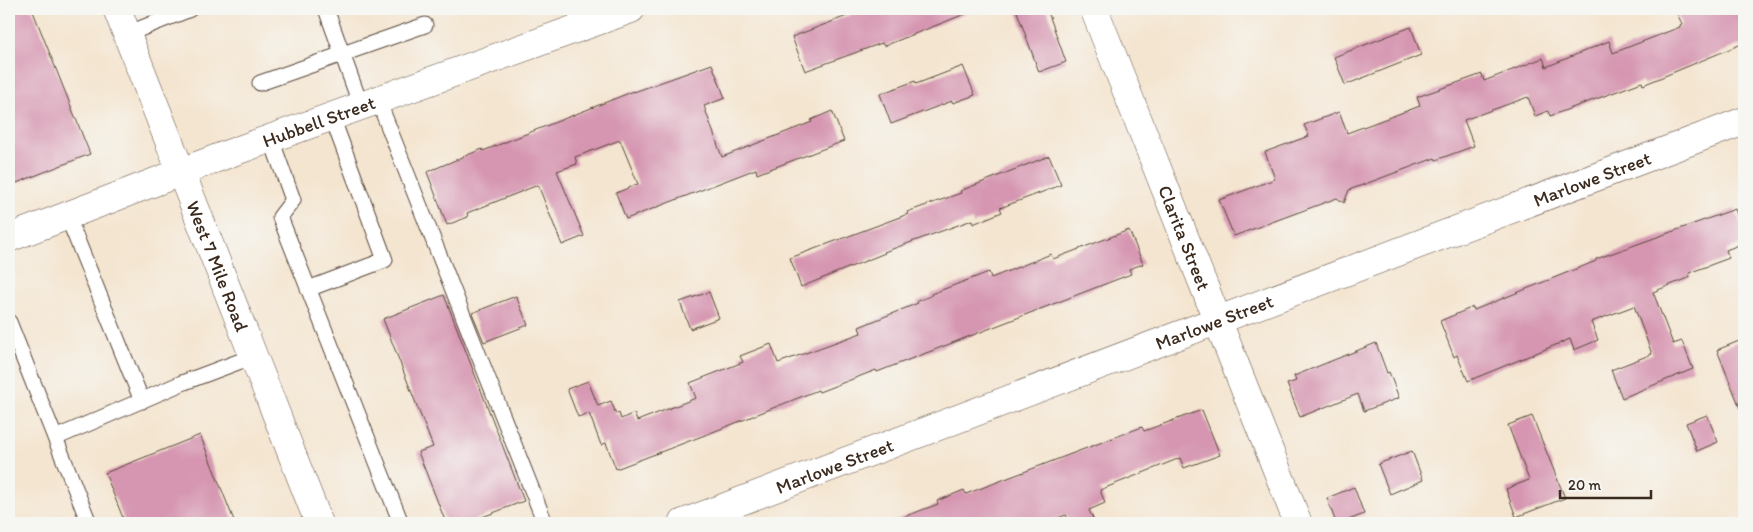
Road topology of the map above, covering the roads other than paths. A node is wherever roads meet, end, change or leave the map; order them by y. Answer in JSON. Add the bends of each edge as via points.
{"nodes":[{"id":1,"x":117,"y":9,"type":"edge"},
{"id":2,"x":190,"y":9,"type":"edge"},
{"id":3,"x":326,"y":9,"type":"edge"},
{"id":4,"x":631,"y":9,"type":"edge"},
{"id":5,"x":1094,"y":9,"type":"edge"},
{"id":6,"x":425,"y":26,"type":"dead end"},
{"id":7,"x":127,"y":34,"type":"junction"},
{"id":8,"x":342,"y":54,"type":"junction"},
{"id":9,"x":260,"y":83,"type":"dead end"},
{"id":10,"x":370,"y":103,"type":"junction"},
{"id":11,"x":332,"y":117,"type":"junction"},
{"id":12,"x":1744,"y":121,"type":"edge"},
{"id":13,"x":272,"y":139,"type":"junction"},
{"id":14,"x":182,"y":172,"type":"junction"},
{"id":15,"x":67,"y":215,"type":"junction"},
{"id":16,"x":9,"y":238,"type":"edge"},
{"id":17,"x":308,"y":289,"type":"junction"},
{"id":18,"x":1218,"y":321,"type":"junction"},
{"id":19,"x":9,"y":322,"type":"edge"},
{"id":20,"x":254,"y":356,"type":"junction"},
{"id":21,"x":142,"y":400,"type":"junction"},
{"id":22,"x":55,"y":438,"type":"junction"},
{"id":23,"x":89,"y":523,"type":"edge"},
{"id":24,"x":319,"y":523,"type":"edge"},
{"id":25,"x":401,"y":523,"type":"edge"},
{"id":26,"x":545,"y":523,"type":"edge"},
{"id":27,"x":683,"y":523,"type":"edge"},
{"id":28,"x":1298,"y":523,"type":"edge"}],
"edges":[{"from":1,"to":7,"type":"street","name":"West 7 Mile Road"},
{"from":2,"to":7,"type":"lane"},
{"from":3,"to":8,"type":"lane"},
{"from":4,"to":10,"type":"street","name":"Hubbell Street"},
{"from":5,"to":18,"type":"street","name":"Clarita Street"},
{"from":6,"to":8,"type":"lane"},
{"from":7,"to":14,"type":"street","name":"West 7 Mile Road"},
{"from":8,"to":9,"type":"lane"},
{"from":8,"to":10,"type":"lane"},
{"from":10,"to":11,"type":"street","name":"Hubbell Street"},
{"from":10,"to":26,"type":"lane"},
{"from":11,"to":13,"type":"street","name":"Hubbell Street"},
{"from":11,"to":17,"type":"lane","via":[[385,260]]},
{"from":12,"to":18,"type":"street","name":"Marlowe Street"},
{"from":13,"to":14,"type":"street","name":"Hubbell Street"},
{"from":13,"to":17,"type":"lane","via":[[293,200],[280,218]]},
{"from":14,"to":15,"type":"street","name":"Hubbell Street"},
{"from":14,"to":20,"type":"street","name":"West 7 Mile Road"},
{"from":15,"to":16,"type":"street","name":"Hubbell Street"},
{"from":15,"to":21,"type":"lane"},
{"from":17,"to":25,"type":"lane"},
{"from":18,"to":27,"type":"street","name":"Marlowe Street"},
{"from":18,"to":28,"type":"street","name":"Clarita Street"},
{"from":19,"to":22,"type":"lane"},
{"from":20,"to":21,"type":"lane"},
{"from":20,"to":24,"type":"street","name":"West 7 Mile Road"},
{"from":21,"to":22,"type":"lane"},
{"from":22,"to":23,"type":"lane"}]}
